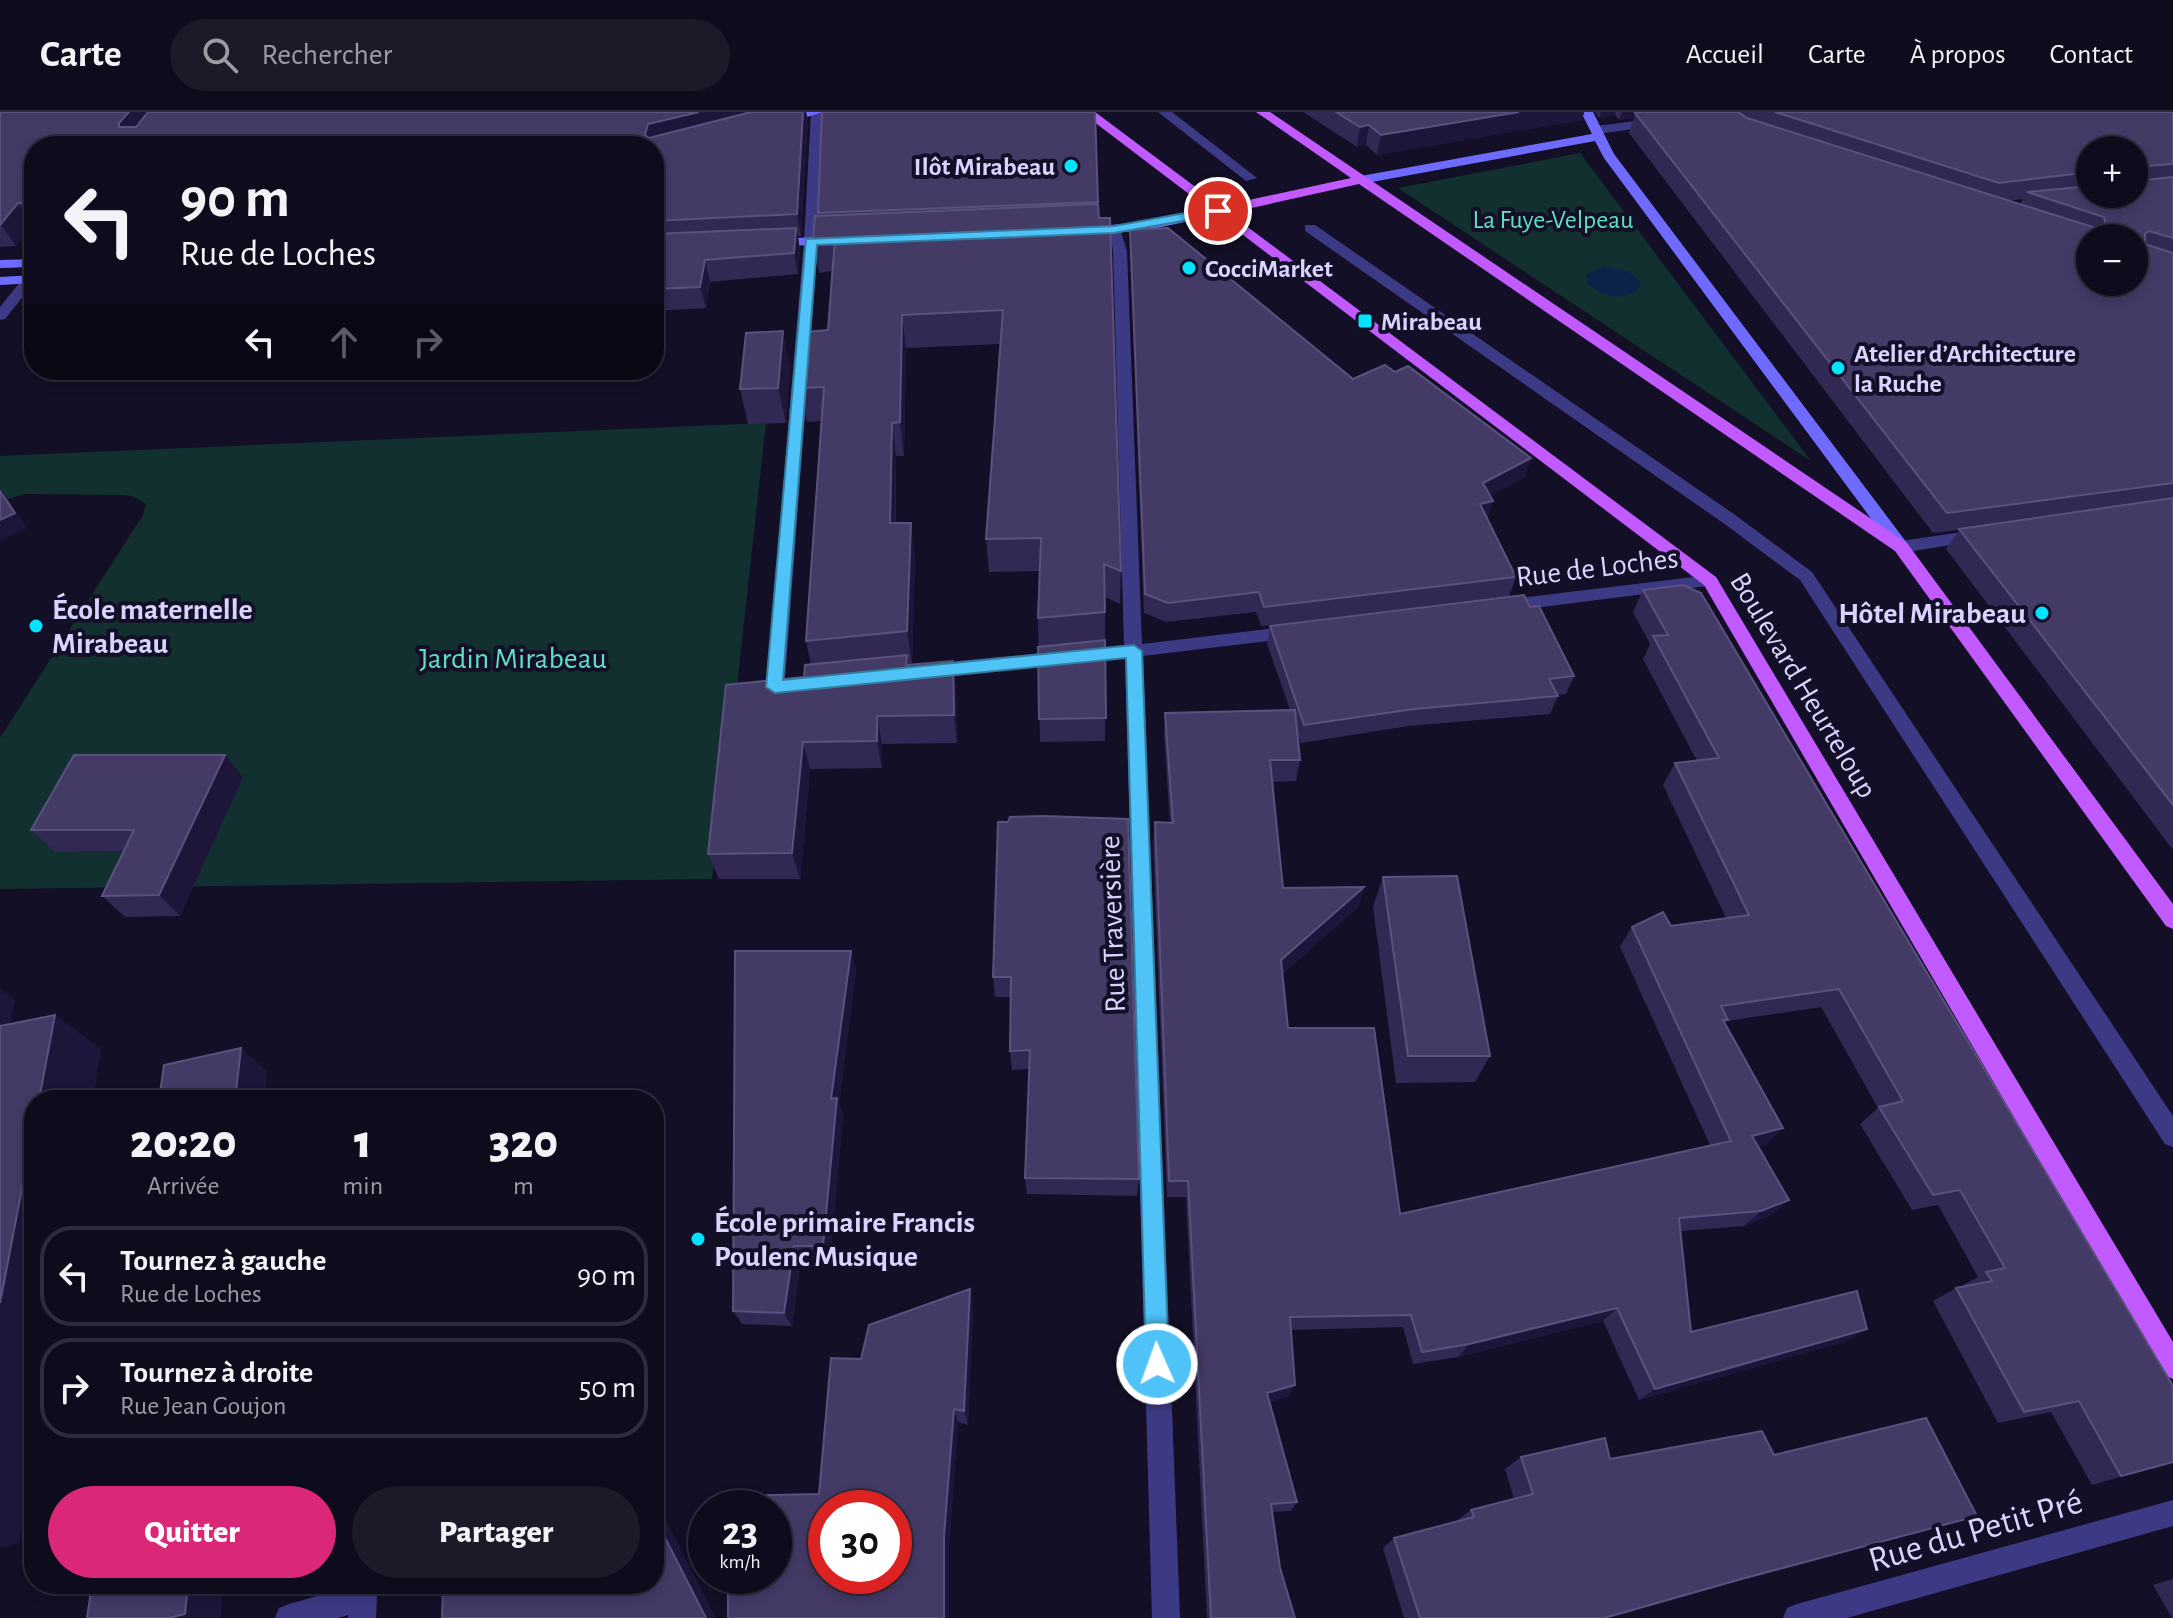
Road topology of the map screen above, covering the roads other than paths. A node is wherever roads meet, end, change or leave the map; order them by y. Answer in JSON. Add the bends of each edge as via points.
{"nodes":[{"id":1,"x":817,"y":112,"type":"edge"},
{"id":2,"x":1087,"y":112,"type":"edge"},
{"id":3,"x":1164,"y":112,"type":"edge"},
{"id":4,"x":1262,"y":112,"type":"edge"},
{"id":5,"x":1587,"y":112,"type":"edge"},
{"id":6,"x":1672,"y":120,"type":"edge"},
{"id":7,"x":772,"y":123,"type":"edge"},
{"id":8,"x":1597,"y":133,"type":"junction"},
{"id":9,"x":1251,"y":178,"type":"dead end"},
{"id":10,"x":1361,"y":180,"type":"junction"},
{"id":11,"x":1218,"y":211,"type":"junction"},
{"id":12,"x":1310,"y":228,"type":"dead end"},
{"id":13,"x":1114,"y":229,"type":"junction"},
{"id":14,"x":1067,"y":231,"type":"edge"},
{"id":15,"x":855,"y":240,"type":"edge"},
{"id":16,"x":811,"y":241,"type":"junction"},
{"id":17,"x":758,"y":244,"type":"edge"},
{"id":18,"x":24,"y":263,"type":"edge"},
{"id":19,"x":0,"y":264,"type":"edge"},
{"id":20,"x":24,"y":279,"type":"edge"},
{"id":21,"x":0,"y":281,"type":"edge"},
{"id":22,"x":24,"y":288,"type":"edge"},
{"id":23,"x":0,"y":316,"type":"edge"},
{"id":24,"x":1994,"y":534,"type":"edge"},
{"id":25,"x":1901,"y":547,"type":"junction"},
{"id":26,"x":1710,"y":581,"type":"junction"},
{"id":27,"x":1490,"y":608,"type":"edge"},
{"id":28,"x":1305,"y":630,"type":"edge"},
{"id":29,"x":1134,"y":651,"type":"junction"},
{"id":30,"x":914,"y":672,"type":"edge"},
{"id":31,"x":821,"y":682,"type":"edge"},
{"id":32,"x":2173,"y":920,"type":"edge"},
{"id":33,"x":2173,"y":1136,"type":"edge"},
{"id":34,"x":2173,"y":1366,"type":"edge"},
{"id":35,"x":2173,"y":1513,"type":"edge"},
{"id":36,"x":289,"y":1618,"type":"edge"},
{"id":37,"x":362,"y":1618,"type":"edge"},
{"id":38,"x":1166,"y":1618,"type":"edge"},
{"id":39,"x":1797,"y":1618,"type":"edge"}],
"edges":[{"from":1,"to":7,"type":"street"},
{"from":1,"to":16,"type":"street"},
{"from":2,"to":11,"type":"main road","name":"Boulevard Heurteloup"},
{"from":3,"to":9,"type":"street"},
{"from":4,"to":10,"type":"main road"},
{"from":5,"to":8,"type":"street"},
{"from":6,"to":8,"type":"street"},
{"from":8,"to":10,"type":"street"},
{"from":8,"to":25,"type":"street","via":[[1608,155]]},
{"from":10,"to":11,"type":"main road"},
{"from":10,"to":25,"type":"main road"},
{"from":11,"to":13,"type":"street"},
{"from":11,"to":26,"type":"main road","name":"Boulevard Heurteloup"},
{"from":12,"to":33,"type":"street","name":"Boulevard Heurteloup","via":[[1806,576]]},
{"from":13,"to":14,"type":"street"},
{"from":13,"to":29,"type":"street","name":"Rue Traversière","via":[[1120,251]]},
{"from":15,"to":16,"type":"street"},
{"from":16,"to":17,"type":"street"},
{"from":16,"to":31,"type":"street","via":[[775,687]]},
{"from":18,"to":19,"type":"street"},
{"from":20,"to":21,"type":"street"},
{"from":22,"to":23,"type":"street"},
{"from":24,"to":25,"type":"street"},
{"from":25,"to":32,"type":"main road"},
{"from":26,"to":27,"type":"street","name":"Rue de Loches"},
{"from":26,"to":34,"type":"main road","name":"Boulevard Heurteloup"},
{"from":28,"to":29,"type":"street"},
{"from":29,"to":30,"type":"street"},
{"from":29,"to":38,"type":"street","name":"Rue Traversière"},
{"from":35,"to":39,"type":"street","name":"Rue du Petit Pré"},
{"from":36,"to":37,"type":"street","via":[[363,1597]]}]}
